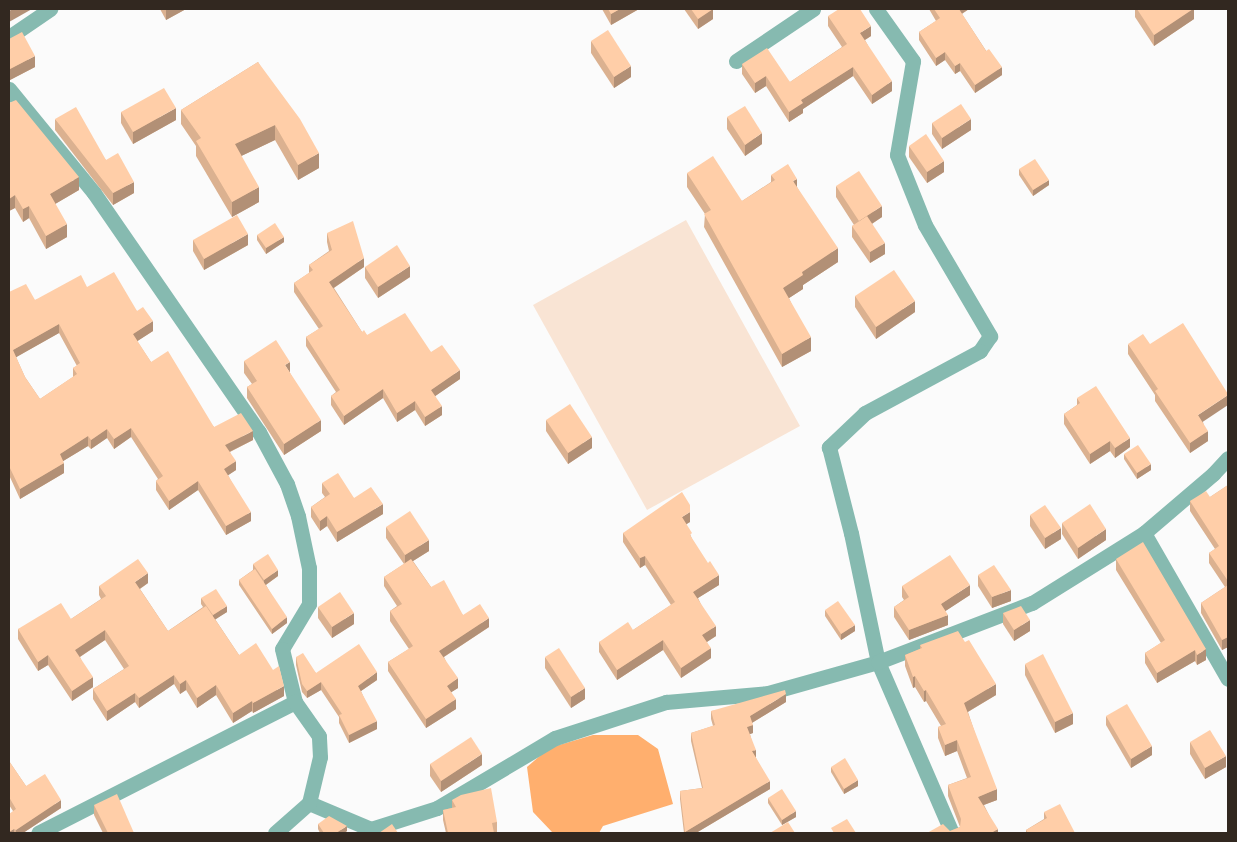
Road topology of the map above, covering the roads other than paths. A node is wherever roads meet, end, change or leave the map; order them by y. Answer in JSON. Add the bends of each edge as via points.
{"nodes":[{"id":1,"x":50,"y":9,"type":"edge"},
{"id":2,"x":813,"y":9,"type":"edge"},
{"id":3,"x":876,"y":9,"type":"edge"},
{"id":4,"x":9,"y":37,"type":"edge"},
{"id":5,"x":736,"y":61,"type":"dead end"},
{"id":6,"x":9,"y":88,"type":"edge"},
{"id":7,"x":1228,"y":458,"type":"edge"},
{"id":8,"x":1144,"y":533,"type":"junction"},
{"id":9,"x":878,"y":662,"type":"junction"},
{"id":10,"x":1228,"y":679,"type":"edge"},
{"id":11,"x":295,"y":702,"type":"junction"},
{"id":12,"x":309,"y":803,"type":"junction"},
{"id":13,"x":38,"y":833,"type":"edge"},
{"id":14,"x":275,"y":833,"type":"edge"},
{"id":15,"x":952,"y":833,"type":"edge"}],
"edges":[{"from":1,"to":4,"type":"street"},
{"from":2,"to":5,"type":"street"},
{"from":3,"to":9,"type":"street","via":[[913,61],[897,155],[925,225],[990,336],[980,351],[865,413],[828,447],[851,533]]},
{"from":6,"to":11,"type":"street","via":[[94,193],[259,432],[287,484],[298,516],[309,568],[309,604],[282,649]]},
{"from":7,"to":8,"type":"street","via":[[1214,474]]},
{"from":8,"to":9,"type":"street","via":[[1032,603]]},
{"from":8,"to":10,"type":"street"},
{"from":9,"to":12,"type":"street","via":[[768,693],[666,702],[555,738],[437,808],[371,830]]},
{"from":9,"to":15,"type":"street"},
{"from":11,"to":12,"type":"street","via":[[319,736],[320,757]]},
{"from":11,"to":13,"type":"street"},
{"from":12,"to":14,"type":"street"}]}
